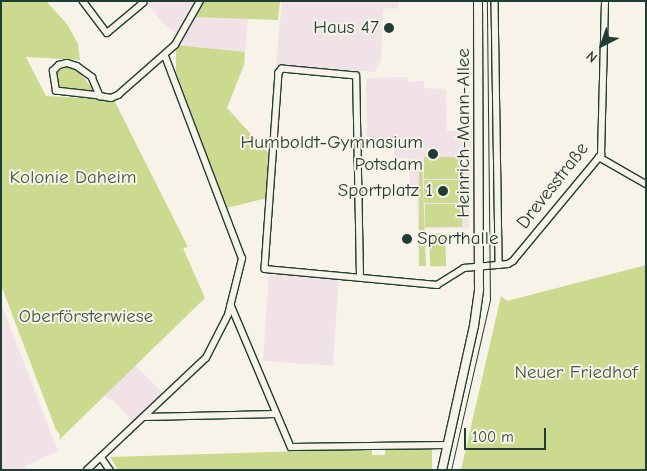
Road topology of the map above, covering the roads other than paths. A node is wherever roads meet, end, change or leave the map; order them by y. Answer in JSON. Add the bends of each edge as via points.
{"nodes":[{"id":1,"x":141,"y":1,"type":"edge"},
{"id":2,"x":200,"y":1,"type":"edge"},
{"id":3,"x":478,"y":1,"type":"edge"},
{"id":4,"x":495,"y":1,"type":"edge"},
{"id":5,"x":605,"y":1,"type":"edge"},
{"id":6,"x":84,"y":2,"type":"edge"},
{"id":7,"x":165,"y":56,"type":"junction"},
{"id":8,"x":100,"y":96,"type":"junction"},
{"id":9,"x":599,"y":158,"type":"junction"},
{"id":10,"x":646,"y":184,"type":"edge"},
{"id":11,"x":499,"y":265,"type":"junction"},
{"id":12,"x":480,"y":267,"type":"junction"},
{"id":13,"x":360,"y":278,"type":"junction"},
{"id":14,"x":231,"y":305,"type":"junction"},
{"id":15,"x":276,"y":414,"type":"junction"},
{"id":16,"x":145,"y":417,"type":"junction"},
{"id":17,"x":446,"y":445,"type":"junction"},
{"id":18,"x":100,"y":457,"type":"junction"},
{"id":19,"x":87,"y":470,"type":"edge"},
{"id":20,"x":110,"y":470,"type":"edge"},
{"id":21,"x":442,"y":470,"type":"edge"}],
"edges":[{"from":1,"to":6,"type":"street","via":[[143,3],[107,33]]},
{"from":2,"to":7,"type":"street","via":[[181,36]]},
{"from":3,"to":12,"type":"main road","name":"Heinrich-Mann-Allee"},
{"from":4,"to":11,"type":"street","name":"Heinrich-Mann-Allee"},
{"from":5,"to":9,"type":"street","name":"Drevesstraße","via":[[602,152]]},
{"from":7,"to":8,"type":"street","via":[[118,95],[111,98]]},
{"from":7,"to":14,"type":"street","via":[[242,259]]},
{"from":8,"to":8,"type":"street","via":[[92,77],[77,66],[59,65],[54,72],[56,91]]},
{"from":9,"to":10,"type":"street"},
{"from":9,"to":11,"type":"street","name":"Drevesstraße","via":[[513,261]]},
{"from":11,"to":12,"type":"street","name":"Drevesstraße"},
{"from":12,"to":13,"type":"street","name":"Drevesstraße","via":[[464,268],[437,284]]},
{"from":12,"to":17,"type":"main road","name":"Heinrich-Mann-Allee","via":[[474,326]]},
{"from":13,"to":13,"type":"street","name":"Drevesstraße","via":[[265,269],[279,73],[282,69],[353,74],[357,79]]},
{"from":14,"to":15,"type":"street"},
{"from":14,"to":16,"type":"street","via":[[206,358]]},
{"from":15,"to":16,"type":"street"},
{"from":15,"to":17,"type":"street","via":[[291,447]]},
{"from":16,"to":18,"type":"street"},
{"from":17,"to":21,"type":"main road","name":"Heinrich-Mann-Allee"},
{"from":18,"to":19,"type":"street"},
{"from":18,"to":20,"type":"street"}]}
